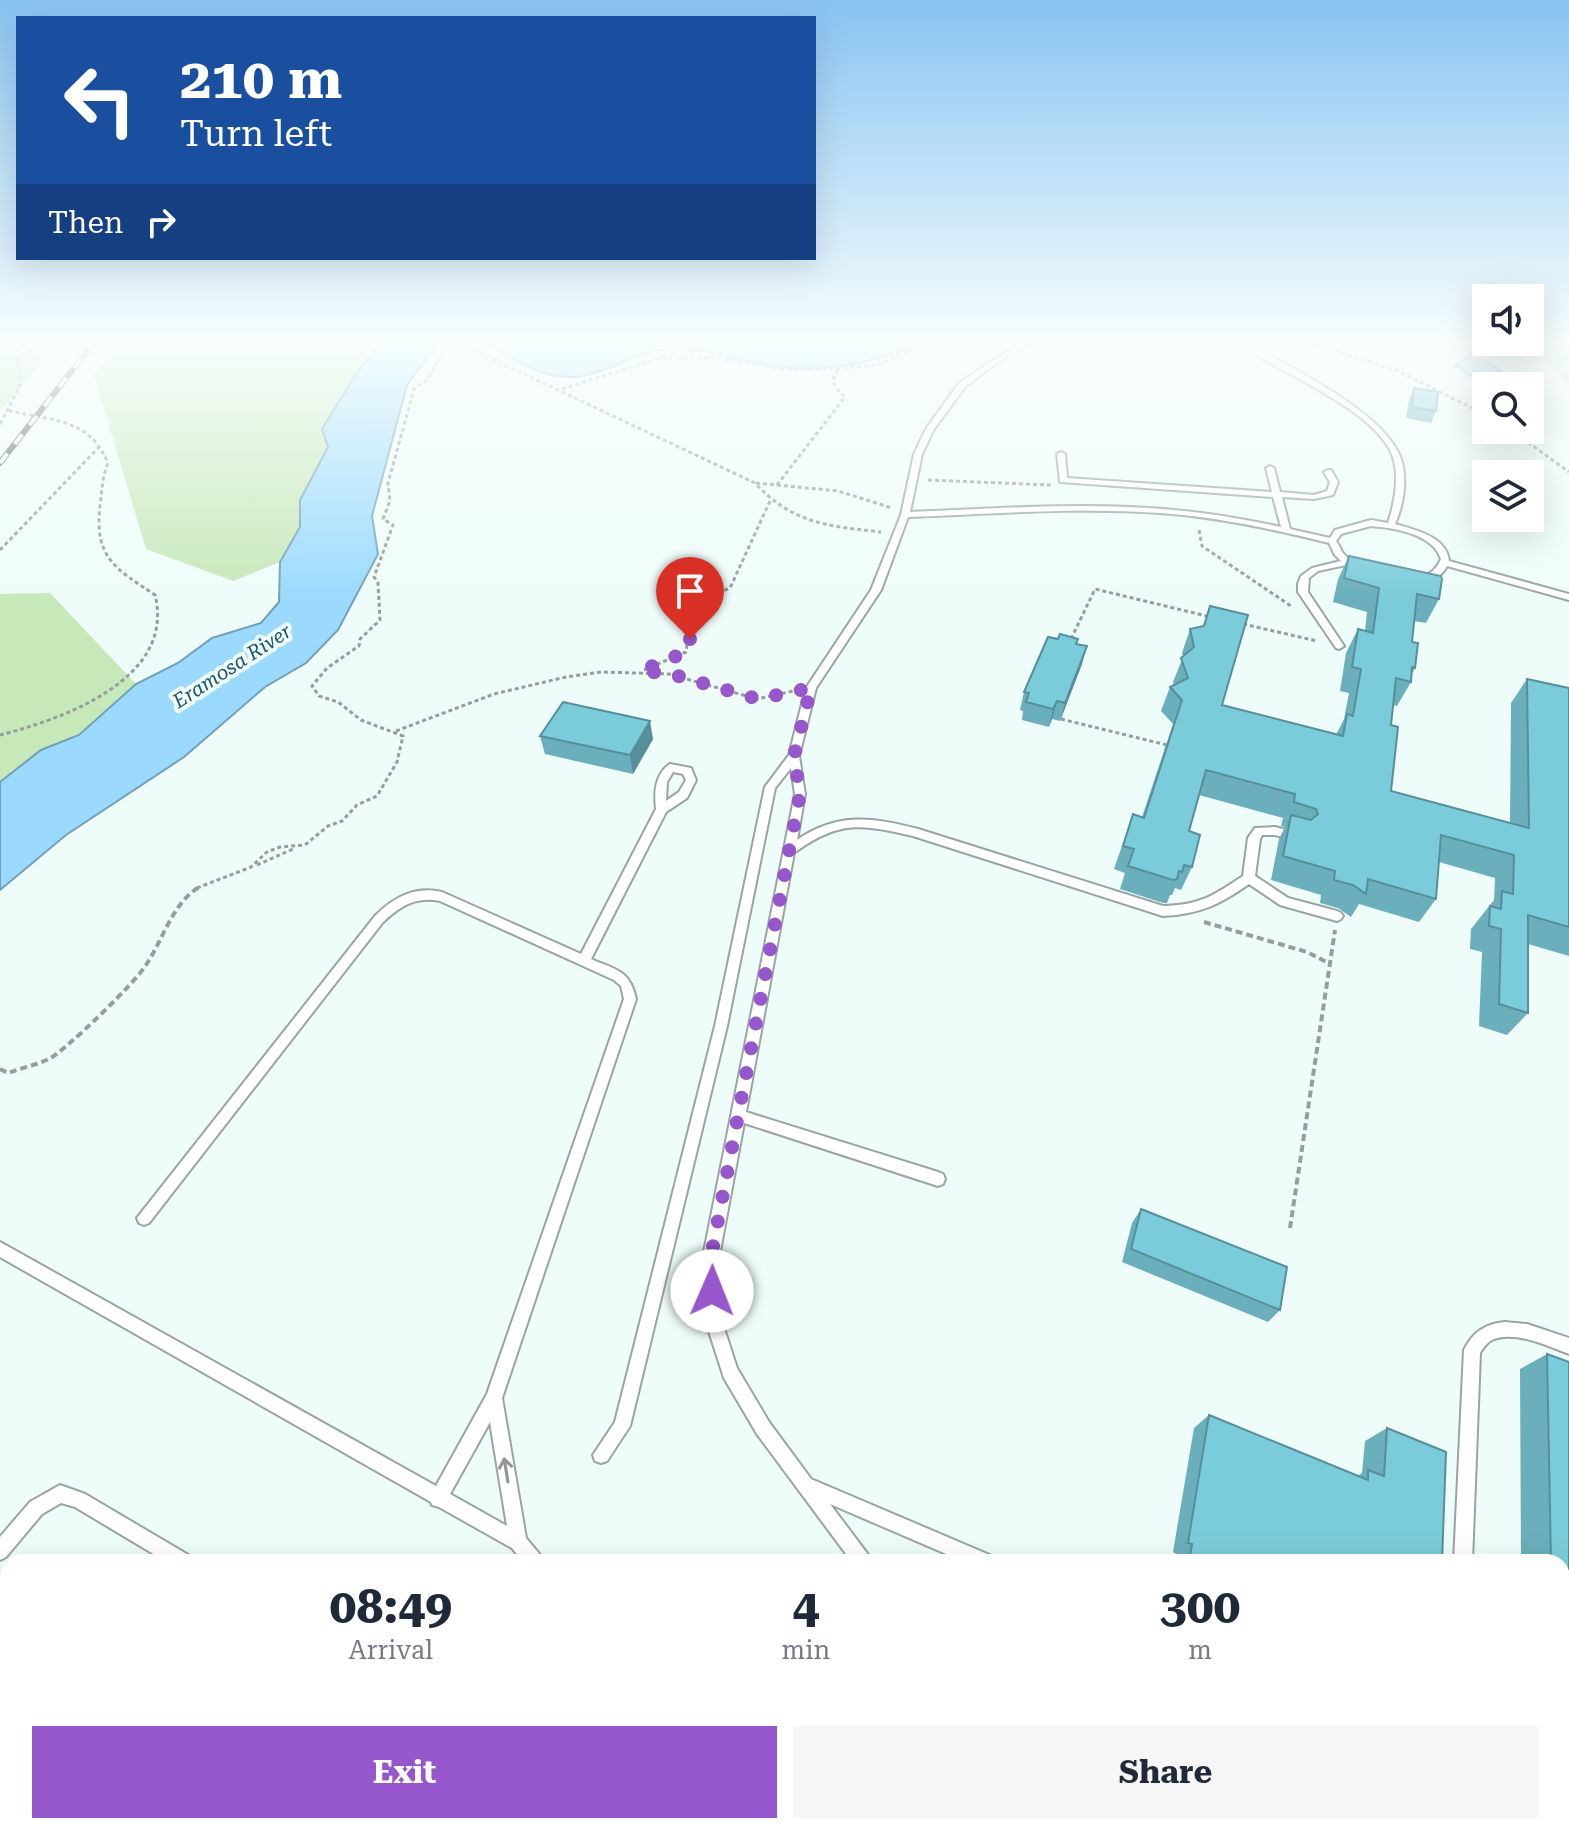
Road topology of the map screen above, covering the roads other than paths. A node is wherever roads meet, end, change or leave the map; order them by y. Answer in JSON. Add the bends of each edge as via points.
{"nodes":[{"id":1,"x":932,"y":427,"type":"edge"},
{"id":2,"x":1374,"y":427,"type":"edge"},
{"id":3,"x":1061,"y":454,"type":"dead end"},
{"id":4,"x":1270,"y":468,"type":"dead end"},
{"id":5,"x":1328,"y":472,"type":"dead end"},
{"id":6,"x":1277,"y":495,"type":"junction"},
{"id":7,"x":906,"y":514,"type":"junction"},
{"id":8,"x":1392,"y":523,"type":"junction"},
{"id":9,"x":1286,"y":529,"type":"junction"},
{"id":10,"x":1332,"y":541,"type":"junction"},
{"id":11,"x":1345,"y":563,"type":"junction"},
{"id":12,"x":1445,"y":563,"type":"junction"},
{"id":13,"x":1569,"y":597,"type":"edge"},
{"id":14,"x":1339,"y":646,"type":"road end"},
{"id":15,"x":794,"y":756,"type":"junction"},
{"id":16,"x":662,"y":809,"type":"dead end"},
{"id":17,"x":1296,"y":837,"type":"edge"},
{"id":18,"x":788,"y":852,"type":"junction"},
{"id":19,"x":1249,"y":878,"type":"junction"},
{"id":20,"x":1336,"y":922,"type":"road end"},
{"id":21,"x":584,"y":961,"type":"junction"},
{"id":22,"x":737,"y":1115,"type":"junction"},
{"id":23,"x":938,"y":1179,"type":"dead end"},
{"id":24,"x":144,"y":1218,"type":"dead end"},
{"id":25,"x":0,"y":1249,"type":"edge"},
{"id":26,"x":1569,"y":1346,"type":"edge"},
{"id":27,"x":494,"y":1398,"type":"junction"},
{"id":28,"x":601,"y":1455,"type":"dead end"},
{"id":29,"x":809,"y":1486,"type":"junction"},
{"id":30,"x":438,"y":1499,"type":"junction"},
{"id":31,"x":518,"y":1542,"type":"junction"},
{"id":32,"x":0,"y":1551,"type":"edge"},
{"id":33,"x":170,"y":1554,"type":"edge"},
{"id":34,"x":528,"y":1554,"type":"edge"},
{"id":35,"x":857,"y":1554,"type":"edge"},
{"id":36,"x":967,"y":1554,"type":"edge"},
{"id":37,"x":1463,"y":1554,"type":"edge"}],
"edges":[{"from":1,"to":7,"type":"lane","via":[[918,454]]},
{"from":2,"to":8,"type":"lane","via":[[1398,463]]},
{"from":3,"to":6,"type":"lane","via":[[1063,480]]},
{"from":4,"to":6,"type":"lane"},
{"from":5,"to":6,"type":"lane","via":[[1334,482],[1330,493]]},
{"from":6,"to":9,"type":"lane"},
{"from":7,"to":9,"type":"lane","via":[[1161,511]]},
{"from":7,"to":15,"type":"lane","via":[[876,590],[811,688]]},
{"from":8,"to":10,"type":"lane","via":[[1351,526]]},
{"from":8,"to":12,"type":"lane","via":[[1432,541]]},
{"from":9,"to":10,"type":"lane"},
{"from":10,"to":11,"type":"lane"},
{"from":11,"to":12,"type":"lane","via":[[1362,573],[1407,582],[1426,580]]},
{"from":11,"to":14,"type":"lane","via":[[1311,571],[1301,583]]},
{"from":12,"to":13,"type":"lane"},
{"from":15,"to":18,"type":"lane","via":[[801,785]]},
{"from":15,"to":28,"type":"lane","via":[[770,787],[721,1026],[622,1426]]},
{"from":16,"to":21,"type":"lane"},
{"from":17,"to":19,"type":"lane","via":[[1259,831]]},
{"from":18,"to":19,"type":"lane","via":[[815,831],[871,822],[1163,911],[1201,908]]},
{"from":18,"to":22,"type":"lane"},
{"from":19,"to":20,"type":"lane","via":[[1284,902]]},
{"from":21,"to":24,"type":"lane","via":[[442,897],[419,893],[397,903],[379,919]]},
{"from":21,"to":27,"type":"lane","via":[[618,976],[627,984],[630,999]]},
{"from":22,"to":23,"type":"lane"},
{"from":22,"to":29,"type":"lane","via":[[710,1262],[713,1319],[730,1372],[763,1428]]},
{"from":25,"to":30,"type":"lane"},
{"from":26,"to":37,"type":"lane","via":[[1502,1329],[1485,1335],[1472,1350]]},
{"from":27,"to":30,"type":"lane"},
{"from":31,"to":27,"type":"lane","one_way":true},
{"from":29,"to":35,"type":"lane"},
{"from":29,"to":36,"type":"lane"},
{"from":30,"to":31,"type":"lane"},
{"from":31,"to":34,"type":"lane"},
{"from":32,"to":33,"type":"lane","via":[[36,1508],[60,1494]]}]}
